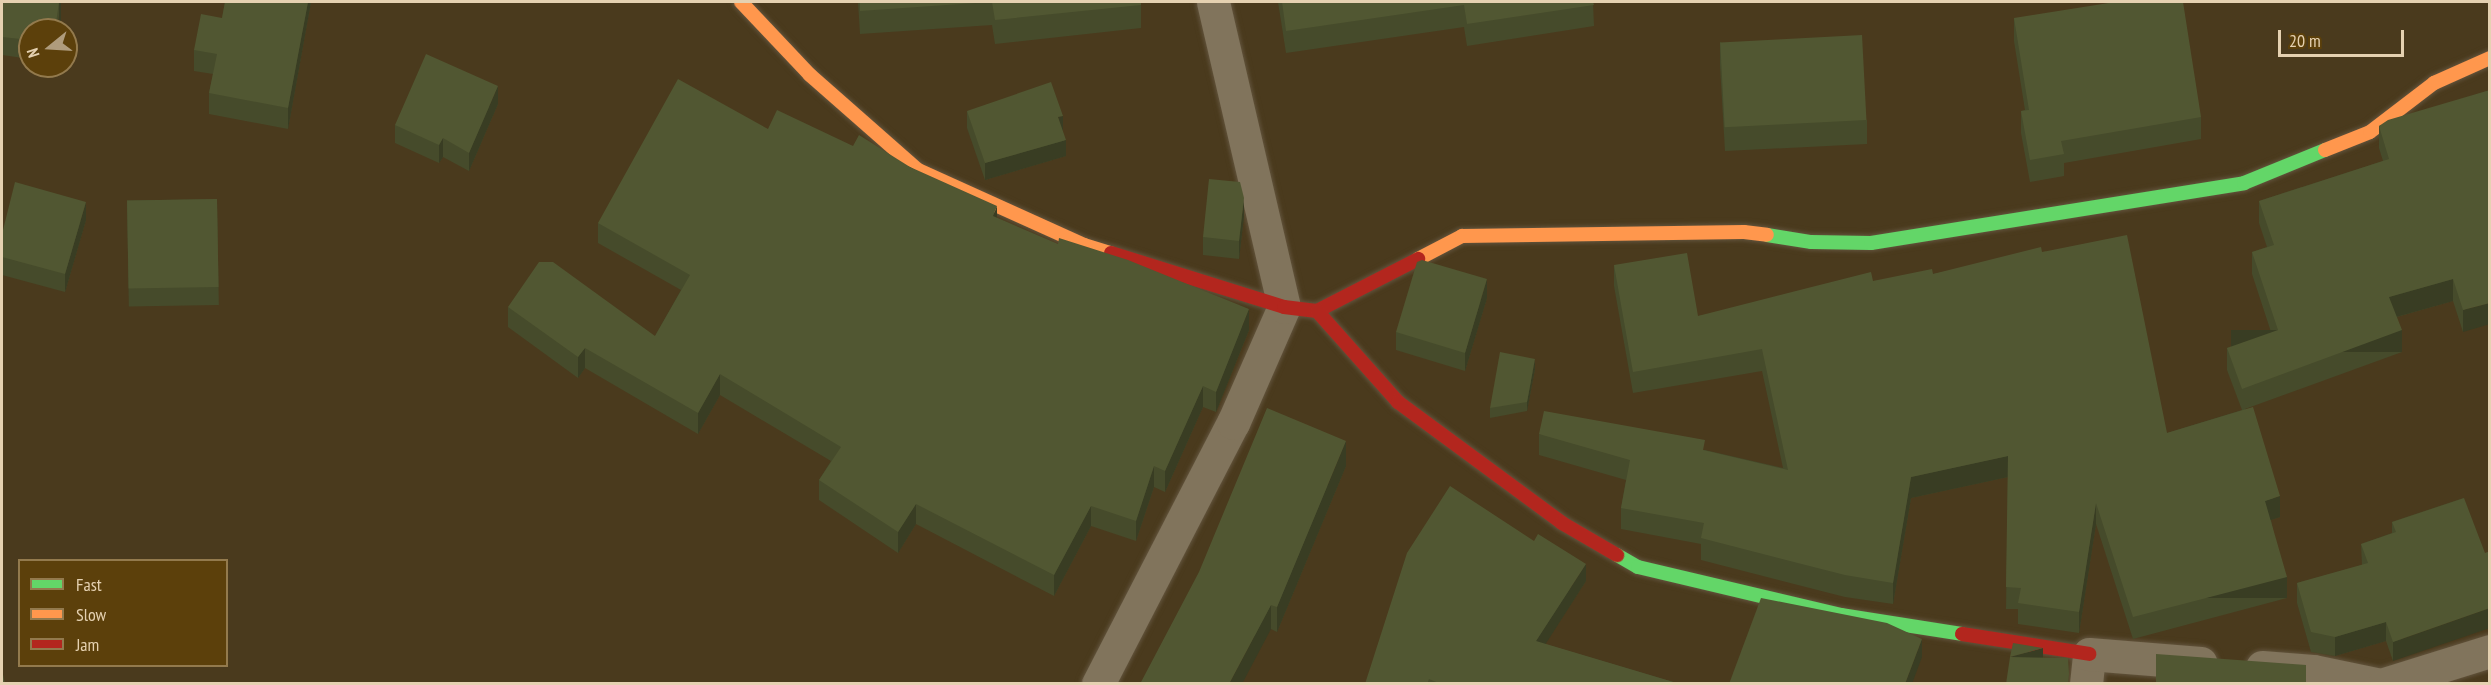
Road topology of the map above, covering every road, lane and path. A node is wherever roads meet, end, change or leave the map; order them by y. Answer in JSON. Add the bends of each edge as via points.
{"nodes":[{"id":1,"x":741,"y":2,"type":"edge"},
{"id":2,"x":1213,"y":2,"type":"edge"},
{"id":3,"x":2490,"y":58,"type":"edge"},
{"id":4,"x":1284,"y":306,"type":"junction"},
{"id":5,"x":1317,"y":311,"type":"junction"},
{"id":6,"x":2490,"y":651,"type":"edge"},
{"id":7,"x":2087,"y":669,"type":"edge"},
{"id":8,"x":1098,"y":684,"type":"edge"},
{"id":9,"x":2376,"y":684,"type":"edge"},
{"id":10,"x":2384,"y":684,"type":"edge"}],
"edges":[{"from":1,"to":4,"type":"street","via":[[810,75],[918,170],[1084,245]]},
{"from":2,"to":4,"type":"street"},
{"from":3,"to":5,"type":"street","via":[[2434,83],[2370,132],[2244,183],[1871,243],[1811,242],[1744,232],[1462,236]]},
{"from":4,"to":5,"type":"street"},
{"from":4,"to":8,"type":"street","via":[[1233,423]]},
{"from":5,"to":7,"type":"street","via":[[1398,402],[1562,523],[1638,567]]},
{"from":6,"to":10,"type":"street"},
{"from":7,"to":9,"type":"street","via":[[2313,671]]}]}
